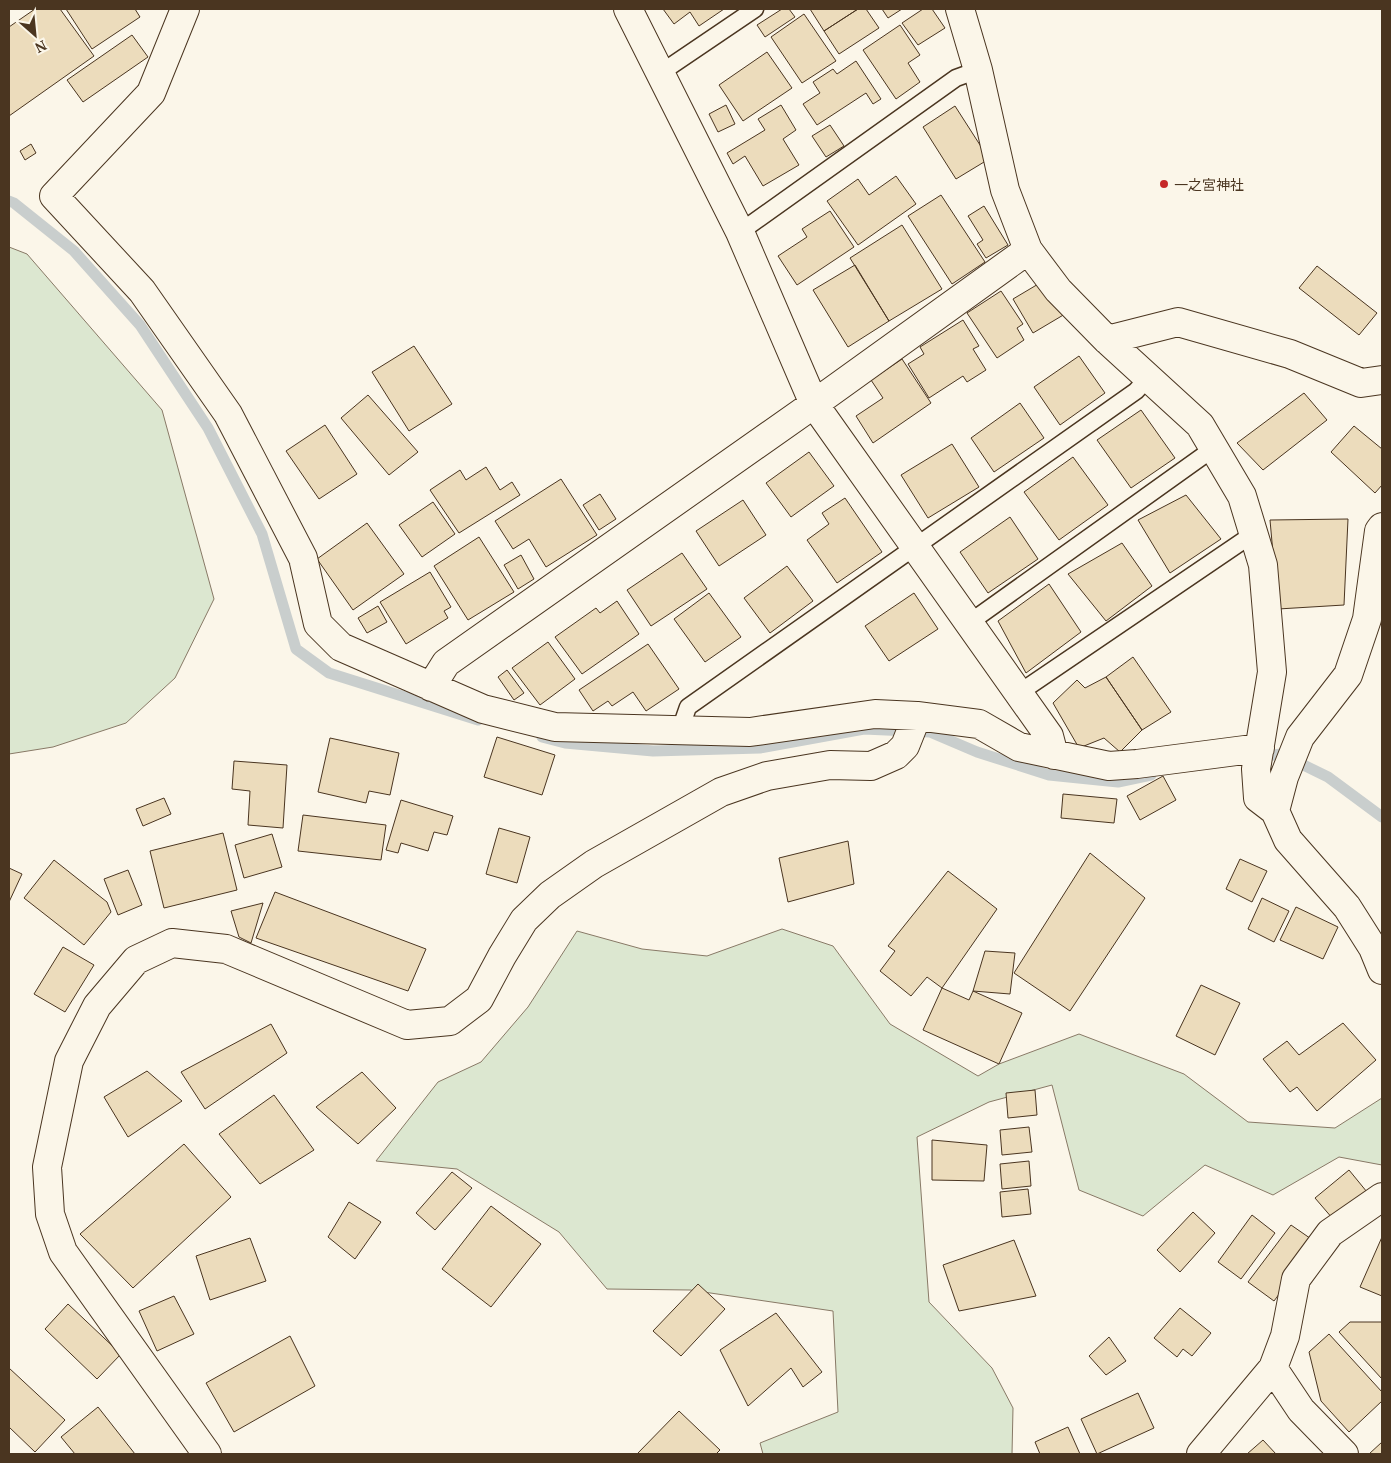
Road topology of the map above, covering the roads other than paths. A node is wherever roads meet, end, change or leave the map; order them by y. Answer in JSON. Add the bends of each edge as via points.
{"nodes":[{"id":1,"x":185,"y":9,"type":"edge"},
{"id":2,"x":628,"y":9,"type":"edge"},
{"id":3,"x":755,"y":9,"type":"edge"},
{"id":4,"x":960,"y":9,"type":"edge"},
{"id":5,"x":978,"y":70,"type":"junction"},
{"id":6,"x":660,"y":74,"type":"junction"},
{"id":7,"x":740,"y":232,"type":"junction"},
{"id":8,"x":1028,"y":250,"type":"junction"},
{"id":9,"x":1107,"y":340,"type":"junction"},
{"id":10,"x":1148,"y":378,"type":"junction"},
{"id":11,"x":1382,"y":380,"type":"edge"},
{"id":12,"x":814,"y":404,"type":"junction"},
{"id":13,"x":1214,"y":448,"type":"junction"},
{"id":14,"x":1382,"y":527,"type":"edge"},
{"id":15,"x":1253,"y":534,"type":"junction"},
{"id":16,"x":916,"y":547,"type":"junction"},
{"id":17,"x":969,"y":623,"type":"junction"},
{"id":18,"x":432,"y":687,"type":"junction"},
{"id":19,"x":1019,"y":693,"type":"junction"},
{"id":20,"x":912,"y":729,"type":"junction"},
{"id":21,"x":680,"y":730,"type":"junction"},
{"id":22,"x":1260,"y":748,"type":"junction"},
{"id":23,"x":1054,"y":755,"type":"junction"},
{"id":24,"x":1275,"y":811,"type":"junction"},
{"id":25,"x":1382,"y":970,"type":"edge"},
{"id":26,"x":1382,"y":1198,"type":"edge"},
{"id":27,"x":1273,"y":1368,"type":"junction"},
{"id":28,"x":207,"y":1454,"type":"edge"},
{"id":29,"x":1201,"y":1454,"type":"edge"},
{"id":30,"x":1344,"y":1454,"type":"edge"}],
"edges":[{"from":1,"to":18,"type":"street","via":[[151,93],[54,196],[142,291],[228,414],[304,558],[318,624],[341,647]]},
{"from":2,"to":6,"type":"street"},
{"from":3,"to":6,"type":"lane"},
{"from":4,"to":5,"type":"street"},
{"from":5,"to":7,"type":"lane","via":[[956,78]]},
{"from":5,"to":8,"type":"street","via":[[1005,190]]},
{"from":6,"to":7,"type":"street"},
{"from":7,"to":12,"type":"street"},
{"from":8,"to":9,"type":"street","via":[[1058,290]]},
{"from":8,"to":12,"type":"street"},
{"from":9,"to":10,"type":"street"},
{"from":9,"to":11,"type":"street","via":[[1178,322],[1290,354],[1361,383]]},
{"from":10,"to":13,"type":"street","via":[[1200,425]]},
{"from":10,"to":16,"type":"lane","via":[[1136,391]]},
{"from":12,"to":16,"type":"street"},
{"from":12,"to":18,"type":"street","via":[[446,663]]},
{"from":13,"to":15,"type":"street","via":[[1242,496]]},
{"from":13,"to":17,"type":"lane"},
{"from":14,"to":24,"type":"street","via":[[1367,619],[1348,675],[1300,738],[1284,777]]},
{"from":15,"to":19,"type":"lane"},
{"from":15,"to":22,"type":"street","via":[[1263,565],[1272,672]]},
{"from":16,"to":17,"type":"street"},
{"from":16,"to":21,"type":"lane","via":[[688,707]]},
{"from":17,"to":19,"type":"street"},
{"from":18,"to":21,"type":"street","via":[[483,709],[555,726]]},
{"from":19,"to":23,"type":"street","via":[[1049,736]]},
{"from":20,"to":21,"type":"street","via":[[875,714],[750,732]]},
{"from":20,"to":23,"type":"street","via":[[979,724],[1019,747]]},
{"from":20,"to":28,"type":"street","via":[[896,755],[871,766],[830,764],[766,776],[721,792],[594,864],[550,895],[524,920],[479,999],[450,1021],[407,1025],[226,949],[172,943],[136,960],[97,1006],[69,1060],[47,1167],[50,1214],[63,1252]]},
{"from":22,"to":23,"type":"street","via":[[1109,766]]},
{"from":22,"to":24,"type":"street","via":[[1256,769],[1258,798]]},
{"from":24,"to":25,"type":"street","via":[[1288,840],[1347,907],[1373,948]]},
{"from":26,"to":27,"type":"street","via":[[1330,1233],[1296,1279],[1284,1336]]},
{"from":27,"to":29,"type":"street"},
{"from":27,"to":30,"type":"street","via":[[1301,1410]]}]}
